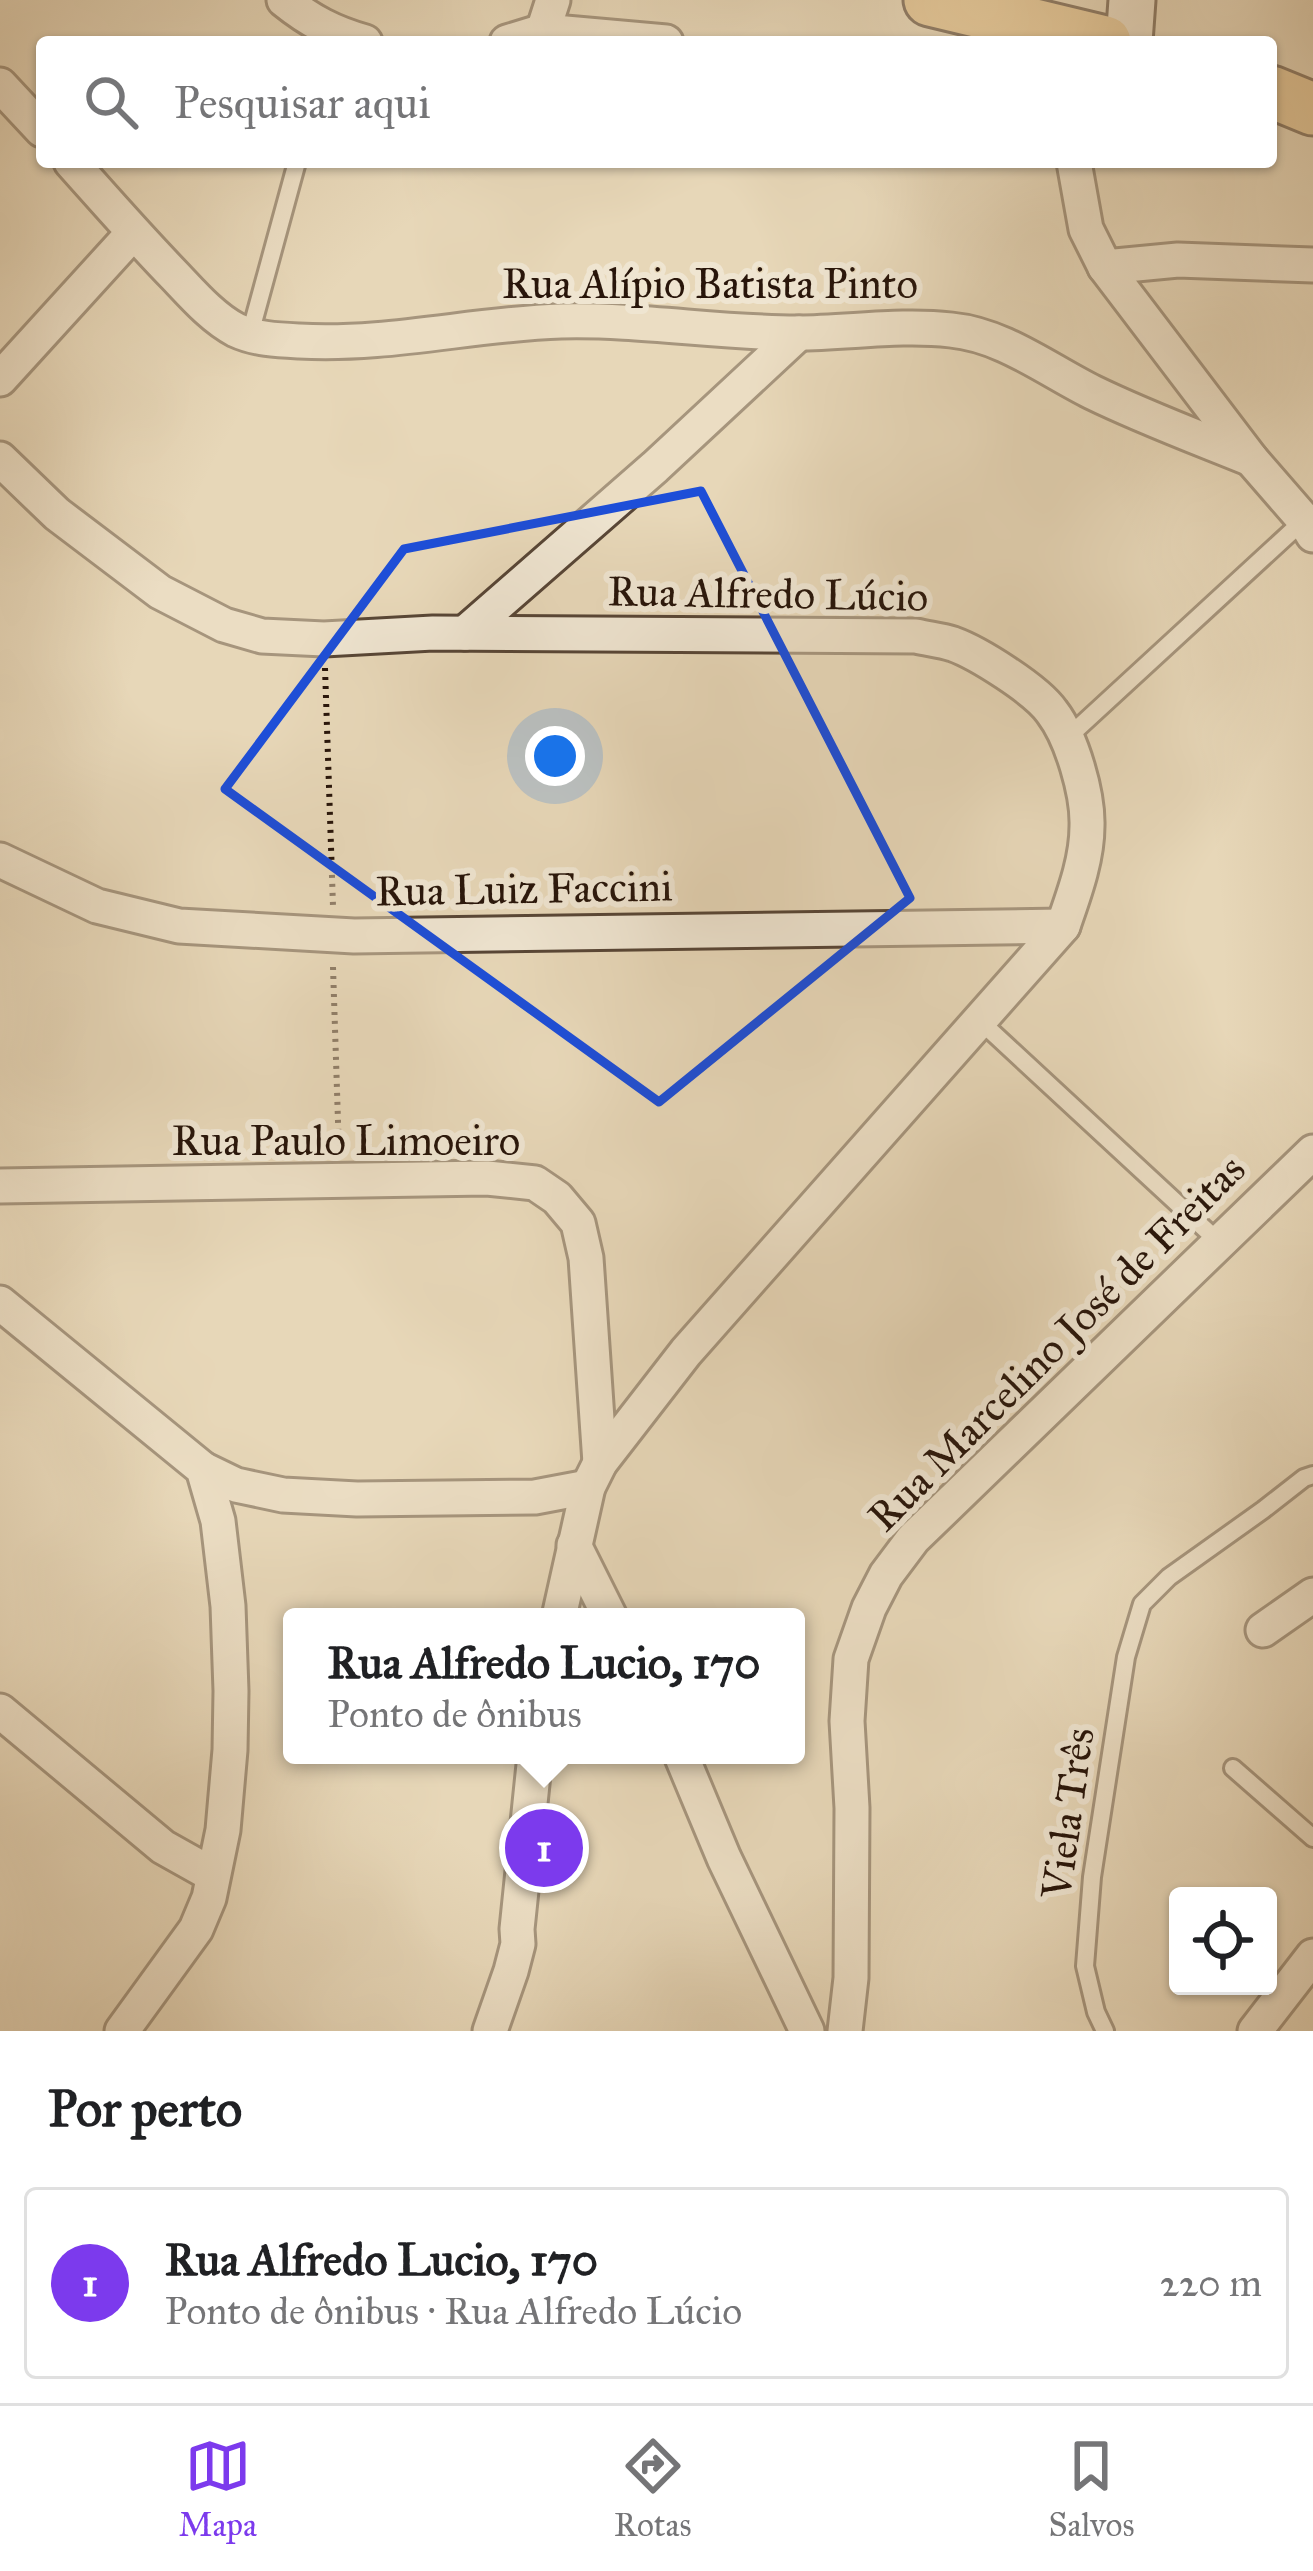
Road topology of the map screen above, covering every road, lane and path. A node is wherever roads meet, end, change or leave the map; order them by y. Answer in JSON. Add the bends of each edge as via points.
{"nodes":[{"id":1,"x":284,"y":0,"type":"edge"},
{"id":2,"x":930,"y":0,"type":"edge"},
{"id":3,"x":1132,"y":0,"type":"edge"},
{"id":4,"x":548,"y":16,"type":"edge"},
{"id":5,"x":338,"y":36,"type":"edge"},
{"id":6,"x":516,"y":36,"type":"edge"},
{"id":7,"x":639,"y":36,"type":"edge"},
{"id":8,"x":1080,"y":36,"type":"edge"},
{"id":9,"x":1129,"y":36,"type":"edge"},
{"id":10,"x":0,"y":85,"type":"edge"},
{"id":11,"x":1277,"y":94,"type":"edge"},
{"id":12,"x":1313,"y":109,"type":"edge"},
{"id":13,"x":36,"y":124,"type":"edge"},
{"id":14,"x":76,"y":168,"type":"edge"},
{"id":15,"x":295,"y":168,"type":"edge"},
{"id":16,"x":1075,"y":168,"type":"edge"},
{"id":17,"x":133,"y":233,"type":"junction"},
{"id":18,"x":1313,"y":265,"type":"edge"},
{"id":19,"x":1106,"y":267,"type":"junction"},
{"id":20,"x":799,"y":333,"type":"junction"},
{"id":21,"x":250,"y":334,"type":"junction"},
{"id":22,"x":0,"y":379,"type":"edge"},
{"id":23,"x":0,"y":459,"type":"edge"},
{"id":24,"x":1251,"y":459,"type":"junction"},
{"id":25,"x":1309,"y":527,"type":"edge"},
{"id":26,"x":465,"y":633,"type":"junction"},
{"id":27,"x":1066,"y":739,"type":"junction"},
{"id":28,"x":0,"y":860,"type":"edge"},
{"id":29,"x":1063,"y":926,"type":"junction"},
{"id":30,"x":980,"y":1020,"type":"junction"},
{"id":31,"x":1313,"y":1152,"type":"edge"},
{"id":32,"x":0,"y":1186,"type":"edge"},
{"id":33,"x":1220,"y":1243,"type":"junction"},
{"id":34,"x":0,"y":1303,"type":"edge"},
{"id":35,"x":203,"y":1469,"type":"junction"},
{"id":36,"x":1313,"y":1474,"type":"edge"},
{"id":37,"x":594,"y":1475,"type":"junction"},
{"id":38,"x":574,"y":1545,"type":"junction"},
{"id":39,"x":1313,"y":1595,"type":"edge"},
{"id":40,"x":561,"y":1608,"type":"edge"},
{"id":41,"x":606,"y":1608,"type":"edge"},
{"id":42,"x":1263,"y":1630,"type":"dead end"},
{"id":43,"x":0,"y":1711,"type":"edge"},
{"id":44,"x":534,"y":1764,"type":"edge"},
{"id":45,"x":685,"y":1764,"type":"edge"},
{"id":46,"x":1232,"y":1768,"type":"dead end"},
{"id":47,"x":1313,"y":1838,"type":"edge"},
{"id":48,"x":213,"y":1875,"type":"junction"},
{"id":49,"x":1313,"y":1955,"type":"edge"},
{"id":50,"x":122,"y":2031,"type":"edge"},
{"id":51,"x":490,"y":2031,"type":"edge"},
{"id":52,"x":807,"y":2031,"type":"edge"},
{"id":53,"x":845,"y":2031,"type":"edge"},
{"id":54,"x":1105,"y":2031,"type":"edge"},
{"id":55,"x":1255,"y":2031,"type":"edge"}],
"edges":[{"from":1,"to":5,"type":"street"},
{"from":2,"to":8,"type":"main road"},
{"from":3,"to":9,"type":"main road"},
{"from":4,"to":6,"type":"street"},
{"from":4,"to":7,"type":"street"},
{"from":10,"to":13,"type":"street"},
{"from":11,"to":12,"type":"main road"},
{"from":14,"to":17,"type":"street","name":"Rua Alípio Batista Pinto"},
{"from":15,"to":21,"type":"lane"},
{"from":16,"to":19,"type":"street","via":[[1086,229]]},
{"from":17,"to":21,"type":"street","name":"Rua Alípio Batista Pinto","via":[[200,301]]},
{"from":17,"to":22,"type":"street"},
{"from":18,"to":19,"type":"street","via":[[1178,260]]},
{"from":19,"to":24,"type":"street"},
{"from":20,"to":21,"type":"street","name":"Rua Alípio Batista Pinto","via":[[562,321],[342,344]]},
{"from":20,"to":24,"type":"street","name":"Rua Alípio Batista Pinto","via":[[903,328],[995,340],[1090,391]]},
{"from":20,"to":26,"type":"street"},
{"from":23,"to":26,"type":"street","name":"Rua Alfredo Lúcio","via":[[56,514],[160,592],[224,625],[324,639]]},
{"from":24,"to":25,"type":"street"},
{"from":25,"to":27,"type":"lane"},
{"from":26,"to":27,"type":"street","name":"Rua Alfredo Lúcio","via":[[916,636],[955,645],[1006,673],[1052,710]]},
{"from":27,"to":29,"type":"street","name":"Rua Alfredo Lúcio","via":[[1087,826]]},
{"from":28,"to":29,"type":"street","name":"Rua Luiz Faccini","via":[[97,906],[178,926],[353,936]]},
{"from":29,"to":30,"type":"street","name":"Rua Alfredo Lúcio"},
{"from":30,"to":33,"type":"lane"},
{"from":30,"to":37,"type":"street","name":"Rua Alfredo Lúcio","via":[[686,1352]]},
{"from":31,"to":33,"type":"street","name":"Rua Marcelino José de Freitas"},
{"from":32,"to":37,"type":"street","name":"Rua Paulo Limoeiro","via":[[535,1183],[578,1223],[586,1258]]},
{"from":33,"to":53,"type":"street","name":"Rua Marcelino José de Freitas","via":[[913,1539],[869,1608],[851,1659],[847,1721]]},
{"from":34,"to":35,"type":"street"},
{"from":35,"to":37,"type":"street","via":[[284,1495],[357,1499],[535,1497]]},
{"from":35,"to":48,"type":"street","via":[[229,1606],[230,1750]]},
{"from":36,"to":54,"type":"lane","name":"Viela Três","via":[[1142,1604],[1126,1657],[1092,1877],[1085,1966]]},
{"from":37,"to":38,"type":"street","name":"Rua Alfredo Lúcio"},
{"from":38,"to":40,"type":"street","name":"Rua Alfredo Lúcio"},
{"from":38,"to":41,"type":"street"},
{"from":39,"to":42,"type":"street"},
{"from":43,"to":48,"type":"street","via":[[164,1846]]},
{"from":44,"to":51,"type":"street","via":[[518,1945]]},
{"from":45,"to":52,"type":"street"},
{"from":46,"to":47,"type":"lane"},
{"from":48,"to":50,"type":"street","via":[[196,1929]]},
{"from":49,"to":55,"type":"street"}]}
